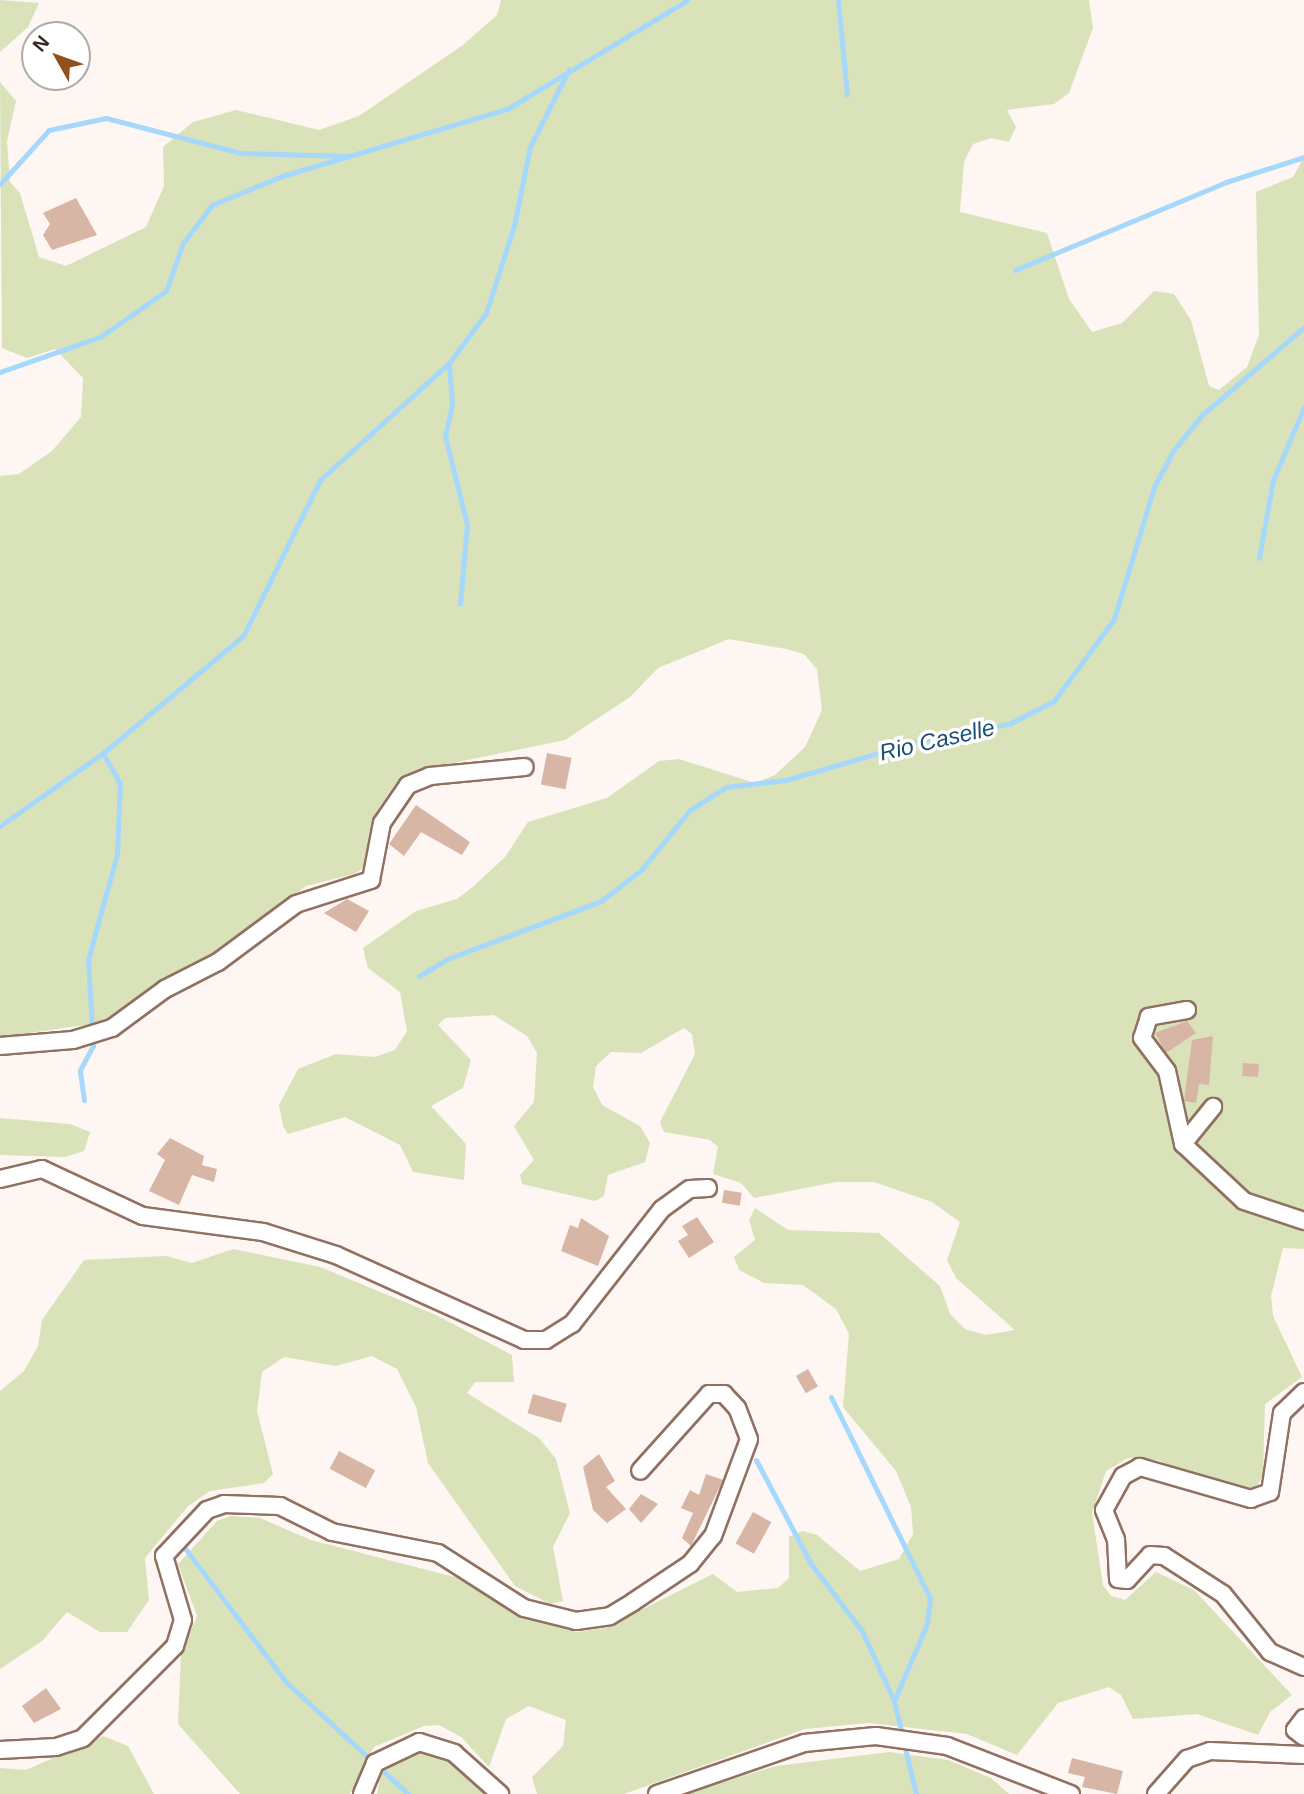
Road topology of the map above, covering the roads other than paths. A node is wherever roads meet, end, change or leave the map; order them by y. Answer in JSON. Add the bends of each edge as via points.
{"nodes":[{"id":1,"x":526,"y":767,"type":"dead end"},
{"id":2,"x":1187,"y":1010,"type":"dead end"},
{"id":3,"x":0,"y":1046,"type":"edge"},
{"id":4,"x":1213,"y":1107,"type":"dead end"},
{"id":5,"x":1183,"y":1144,"type":"junction"},
{"id":6,"x":0,"y":1179,"type":"edge"},
{"id":7,"x":708,"y":1188,"type":"dead end"},
{"id":8,"x":1304,"y":1221,"type":"edge"},
{"id":9,"x":1304,"y":1392,"type":"edge"},
{"id":10,"x":640,"y":1471,"type":"dead end"},
{"id":11,"x":1304,"y":1667,"type":"edge"},
{"id":12,"x":1304,"y":1718,"type":"edge"},
{"id":13,"x":1304,"y":1737,"type":"edge"},
{"id":14,"x":0,"y":1750,"type":"edge"},
{"id":15,"x":1304,"y":1755,"type":"edge"},
{"id":16,"x":362,"y":1794,"type":"edge"},
{"id":17,"x":500,"y":1794,"type":"edge"},
{"id":18,"x":657,"y":1794,"type":"edge"},
{"id":19,"x":1071,"y":1794,"type":"edge"},
{"id":20,"x":1156,"y":1794,"type":"edge"}],
"edges":[{"from":1,"to":3,"type":"street","via":[[430,776],[408,785],[383,823],[371,880],[296,904],[218,962],[165,989],[112,1028],[73,1040]]},
{"from":2,"to":5,"type":"street","via":[[1157,1012],[1143,1026],[1142,1038],[1175,1096]]},
{"from":4,"to":5,"type":"street"},
{"from":5,"to":8,"type":"street","via":[[1244,1200]]},
{"from":6,"to":7,"type":"street","via":[[42,1168],[143,1216],[263,1232],[336,1255],[524,1340],[546,1340],[572,1324],[662,1209],[690,1189]]},
{"from":9,"to":11,"type":"street","via":[[1282,1413],[1270,1492],[1251,1499],[1140,1467],[1123,1476],[1104,1510],[1116,1539],[1118,1578],[1127,1580],[1150,1555],[1164,1556],[1223,1594],[1270,1652]]},
{"from":10,"to":14,"type":"street","via":[[709,1394],[724,1394],[737,1408],[749,1439],[713,1536],[690,1564],[634,1602],[610,1616],[576,1621],[524,1608],[438,1553],[332,1532],[280,1506],[223,1504],[207,1510],[164,1556],[183,1620],[174,1646],[83,1738],[56,1747]]},
{"from":12,"to":13,"type":"street","via":[[1295,1730]]},
{"from":15,"to":20,"type":"street","via":[[1210,1751],[1188,1759]]},
{"from":16,"to":17,"type":"street","via":[[375,1763],[419,1742],[454,1752]]},
{"from":18,"to":19,"type":"street","via":[[804,1743],[876,1736],[947,1746]]}]}
